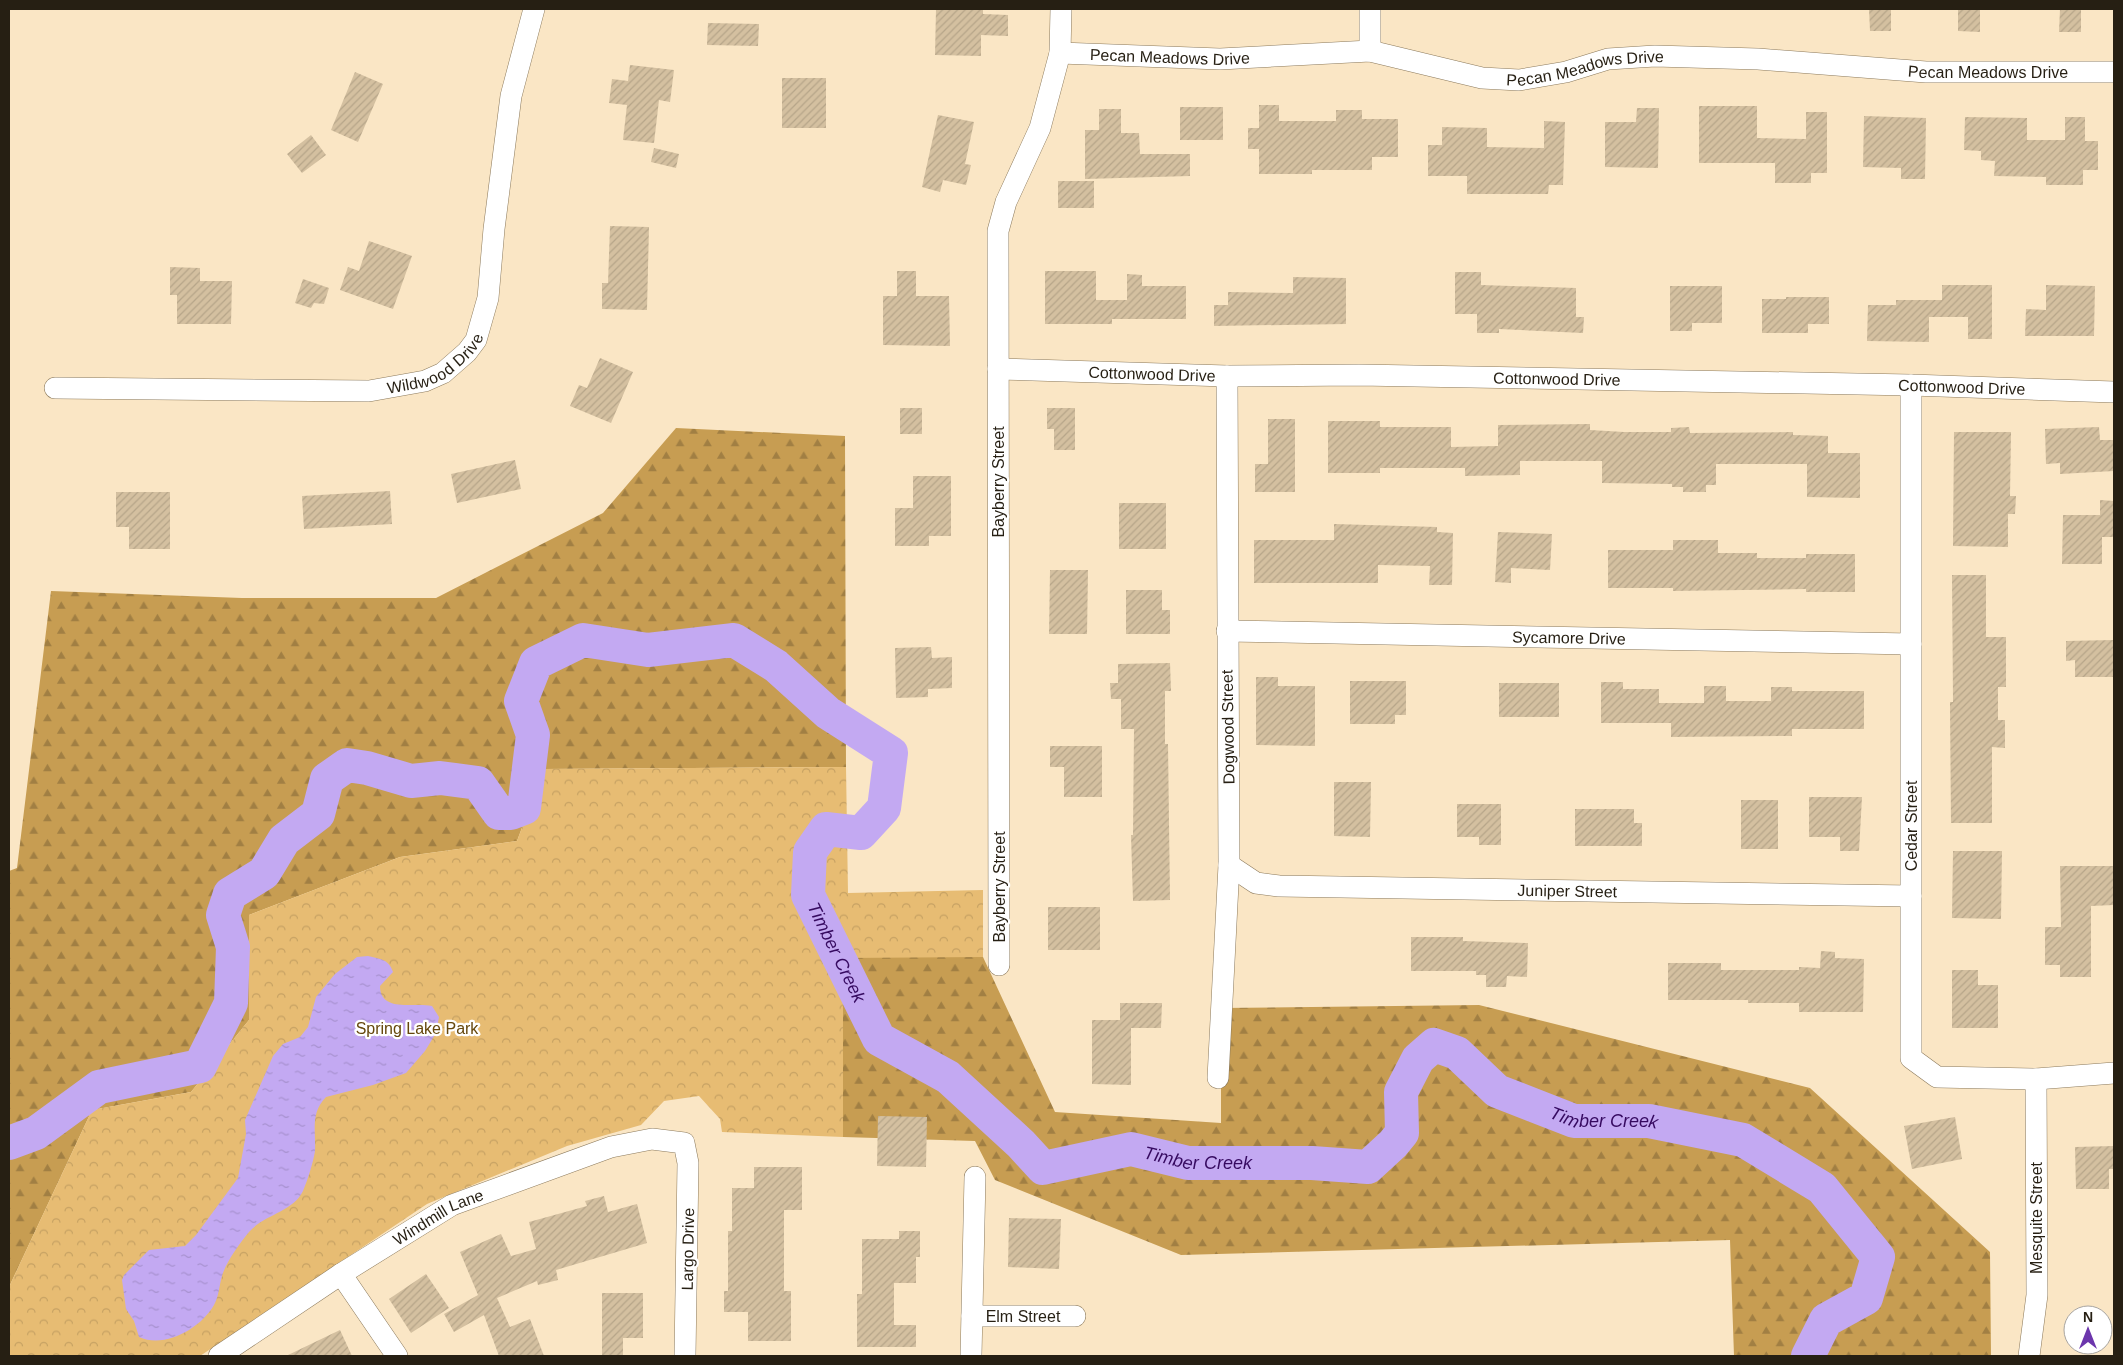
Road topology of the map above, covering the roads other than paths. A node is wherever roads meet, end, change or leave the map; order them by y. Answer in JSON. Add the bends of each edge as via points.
{"nodes":[{"id":1,"x":534,"y":9,"type":"edge"},
{"id":2,"x":1061,"y":9,"type":"edge"},
{"id":3,"x":1370,"y":9,"type":"edge"},
{"id":4,"x":1370,"y":51,"type":"junction"},
{"id":5,"x":1060,"y":53,"type":"junction"},
{"id":6,"x":2114,"y":72,"type":"edge"},
{"id":7,"x":998,"y":369,"type":"junction"},
{"id":8,"x":1227,"y":376,"type":"junction"},
{"id":9,"x":1911,"y":385,"type":"junction"},
{"id":10,"x":55,"y":388,"type":"dead end"},
{"id":11,"x":2114,"y":392,"type":"edge"},
{"id":12,"x":1227,"y":631,"type":"junction"},
{"id":13,"x":1911,"y":644,"type":"junction"},
{"id":14,"x":1229,"y":865,"type":"junction"},
{"id":15,"x":1911,"y":896,"type":"junction"},
{"id":16,"x":999,"y":966,"type":"dead end"},
{"id":17,"x":2114,"y":1073,"type":"edge"},
{"id":18,"x":1218,"y":1078,"type":"dead end"},
{"id":19,"x":2036,"y":1079,"type":"junction"},
{"id":20,"x":684,"y":1143,"type":"joint"},
{"id":21,"x":975,"y":1176,"type":"dead end"},
{"id":22,"x":340,"y":1274,"type":"junction"},
{"id":23,"x":972,"y":1316,"type":"junction"},
{"id":24,"x":1075,"y":1316,"type":"dead end"},
{"id":25,"x":219,"y":1356,"type":"edge"},
{"id":26,"x":397,"y":1356,"type":"edge"},
{"id":27,"x":685,"y":1356,"type":"edge"},
{"id":28,"x":971,"y":1356,"type":"edge"},
{"id":29,"x":2030,"y":1356,"type":"edge"}],
"edges":[{"from":1,"to":10,"type":"street","name":"Wildwood Drive","via":[[511,96],[488,298],[476,340],[442,373],[425,381],[369,391]]},
{"from":2,"to":5,"type":"street","name":"Bayberry Street"},
{"from":3,"to":4,"type":"street"},
{"from":4,"to":5,"type":"street","name":"Pecan Meadows Drive","via":[[1220,60]]},
{"from":4,"to":6,"type":"street","name":"Pecan Meadows Drive","via":[[1482,78],[1518,80],[1566,72],[1608,60],[1655,56],[1926,72]]},
{"from":5,"to":7,"type":"street","name":"Bayberry Street","via":[[1040,128],[1006,202],[998,231]]},
{"from":7,"to":8,"type":"street","name":"Cottonwood Drive"},
{"from":7,"to":16,"type":"street","name":"Bayberry Street"},
{"from":8,"to":9,"type":"street","name":"Cottonwood Drive"},
{"from":8,"to":12,"type":"street","name":"Dogwood Street"},
{"from":9,"to":11,"type":"street","name":"Cottonwood Drive"},
{"from":9,"to":13,"type":"street","name":"Cedar Street"},
{"from":12,"to":13,"type":"street","name":"Sycamore Drive"},
{"from":12,"to":14,"type":"street","name":"Dogwood Street"},
{"from":13,"to":15,"type":"street","name":"Cedar Street"},
{"from":14,"to":15,"type":"street","name":"Juniper Street","via":[[1256,883],[1279,886]]},
{"from":14,"to":18,"type":"street","name":"Dogwood Street"},
{"from":15,"to":19,"type":"street","name":"Cedar Street","via":[[1911,1058],[1937,1077]]},
{"from":17,"to":19,"type":"street","name":"Cedar Street"},
{"from":19,"to":29,"type":"street","name":"Mesquite Street","via":[[2037,1296]]},
{"from":20,"to":22,"type":"street","name":"Windmill Lane","via":[[652,1138],[611,1147],[452,1205]]},
{"from":20,"to":27,"type":"street","name":"Largo Drive","via":[[689,1199]]},
{"from":21,"to":23,"type":"street"},
{"from":22,"to":25,"type":"street","name":"Windmill Lane"},
{"from":22,"to":26,"type":"street"},
{"from":23,"to":24,"type":"street","name":"Elm Street"},
{"from":23,"to":28,"type":"street"}]}
